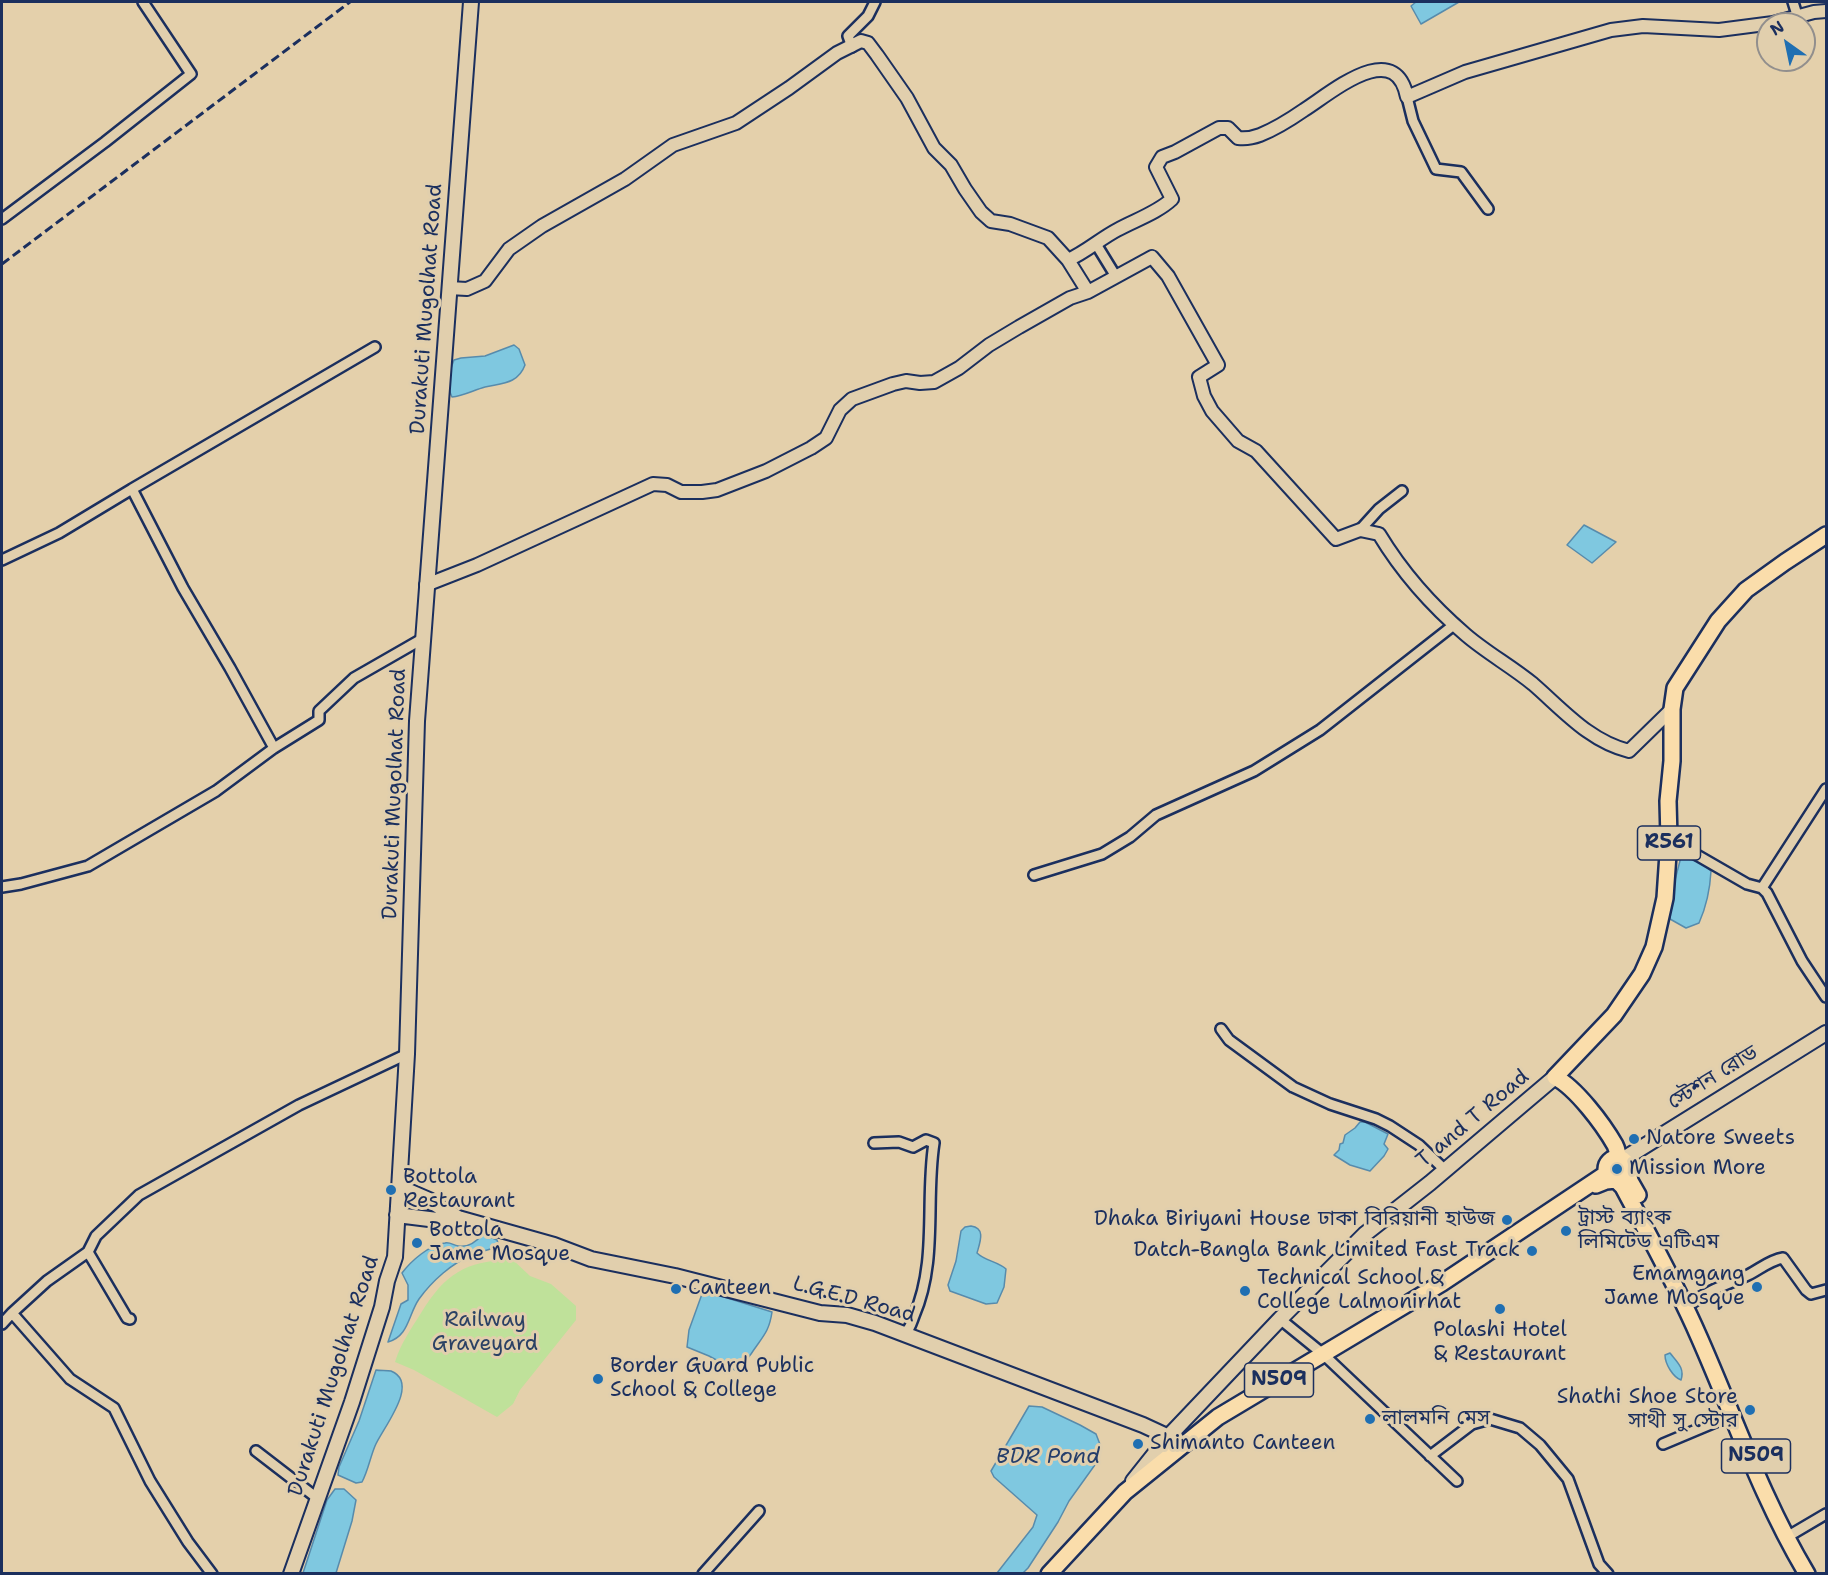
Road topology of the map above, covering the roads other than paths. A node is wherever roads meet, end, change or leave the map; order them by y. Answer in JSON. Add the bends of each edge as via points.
{"nodes":[{"id":1,"x":143,"y":2,"type":"edge"},
{"id":2,"x":471,"y":2,"type":"edge"},
{"id":3,"x":875,"y":2,"type":"edge"},
{"id":4,"x":1756,"y":24,"type":"edge"},
{"id":5,"x":852,"y":47,"type":"junction"},
{"id":6,"x":1407,"y":97,"type":"junction"},
{"id":7,"x":1488,"y":209,"type":"dead end"},
{"id":8,"x":2,"y":219,"type":"edge"},
{"id":9,"x":1096,"y":244,"type":"junction"},
{"id":10,"x":1068,"y":260,"type":"junction"},
{"id":11,"x":1115,"y":275,"type":"junction"},
{"id":12,"x":449,"y":288,"type":"junction"},
{"id":13,"x":1088,"y":292,"type":"junction"},
{"id":14,"x":375,"y":347,"type":"dead end"},
{"id":15,"x":132,"y":489,"type":"junction"},
{"id":16,"x":1402,"y":491,"type":"dead end"},
{"id":17,"x":1360,"y":530,"type":"junction"},
{"id":18,"x":1827,"y":536,"type":"edge"},
{"id":19,"x":2,"y":560,"type":"edge"},
{"id":20,"x":426,"y":585,"type":"junction"},
{"id":21,"x":1455,"y":624,"type":"junction"},
{"id":22,"x":422,"y":639,"type":"junction"},
{"id":23,"x":1672,"y":709,"type":"junction"},
{"id":24,"x":274,"y":748,"type":"junction"},
{"id":25,"x":1827,"y":789,"type":"edge"},
{"id":26,"x":1670,"y":839,"type":"junction"},
{"id":27,"x":1034,"y":875,"type":"dead end"},
{"id":28,"x":2,"y":887,"type":"edge"},
{"id":29,"x":1762,"y":888,"type":"junction"},
{"id":30,"x":1827,"y":998,"type":"edge"},
{"id":31,"x":1221,"y":1029,"type":"dead end"},
{"id":32,"x":1827,"y":1032,"type":"edge"},
{"id":33,"x":407,"y":1054,"type":"junction"},
{"id":34,"x":1555,"y":1077,"type":"junction"},
{"id":35,"x":874,"y":1143,"type":"dead end"},
{"id":36,"x":1618,"y":1168,"type":"junction"},
{"id":37,"x":1444,"y":1170,"type":"junction"},
{"id":38,"x":399,"y":1188,"type":"junction"},
{"id":39,"x":398,"y":1215,"type":"junction"},
{"id":40,"x":458,"y":1218,"type":"junction"},
{"id":41,"x":88,"y":1252,"type":"junction"},
{"id":42,"x":1827,"y":1290,"type":"edge"},
{"id":43,"x":1692,"y":1303,"type":"junction"},
{"id":44,"x":12,"y":1313,"type":"junction"},
{"id":45,"x":1280,"y":1318,"type":"junction"},
{"id":46,"x":130,"y":1319,"type":"dead end"},
{"id":47,"x":2,"y":1324,"type":"edge"},
{"id":48,"x":903,"y":1335,"type":"junction"},
{"id":49,"x":1323,"y":1354,"type":"junction"},
{"id":50,"x":1732,"y":1415,"type":"junction"},
{"id":51,"x":1168,"y":1437,"type":"junction"},
{"id":52,"x":1184,"y":1444,"type":"junction"},
{"id":53,"x":1663,"y":1444,"type":"dead end"},
{"id":54,"x":255,"y":1451,"type":"dead end"},
{"id":55,"x":1430,"y":1456,"type":"junction"},
{"id":56,"x":1457,"y":1481,"type":"dead end"},
{"id":57,"x":1125,"y":1492,"type":"junction"},
{"id":58,"x":317,"y":1498,"type":"junction"},
{"id":59,"x":759,"y":1511,"type":"dead end"},
{"id":60,"x":1827,"y":1514,"type":"edge"},
{"id":61,"x":1792,"y":1534,"type":"junction"},
{"id":62,"x":212,"y":1574,"type":"edge"},
{"id":63,"x":291,"y":1574,"type":"edge"},
{"id":64,"x":703,"y":1574,"type":"edge"},
{"id":65,"x":1049,"y":1574,"type":"edge"},
{"id":66,"x":1608,"y":1574,"type":"edge"},
{"id":67,"x":1807,"y":1574,"type":"edge"},
{"id":68,"x":1817,"y":1574,"type":"edge"}],
"edges":[{"from":1,"to":8,"type":"street","via":[[191,74]]},
{"from":2,"to":12,"type":"main road","name":"Durakuti Mugolhat Road"},
{"from":3,"to":5,"type":"street","via":[[868,16],[848,36]]},
{"from":4,"to":6,"type":"street","via":[[1719,30],[1643,26],[1611,30],[1465,72]]},
{"from":5,"to":10,"type":"street","via":[[861,41],[868,43],[907,98],[934,148],[951,165],[981,212],[991,221],[1048,238]]},
{"from":5,"to":12,"type":"street","via":[[736,123],[673,146],[542,226],[508,249],[485,281],[467,289]]},
{"from":6,"to":7,"type":"street","via":[[1413,121],[1436,169],[1461,172]]},
{"from":6,"to":9,"type":"street","via":[[1397,75],[1373,70],[1353,78],[1262,135],[1238,138],[1228,128],[1219,128],[1162,158],[1156,167],[1172,199],[1165,206]]},
{"from":9,"to":10,"type":"street"},
{"from":9,"to":11,"type":"street"},
{"from":10,"to":13,"type":"street"},
{"from":11,"to":13,"type":"street"},
{"from":11,"to":17,"type":"street","via":[[1152,256],[1168,276],[1218,365],[1199,377],[1212,411],[1238,441],[1256,451],[1336,538]]},
{"from":12,"to":20,"type":"main road","name":"Durakuti Mugolhat Road"},
{"from":13,"to":20,"type":"street","via":[[1009,333],[934,382],[906,381],[852,399],[840,410],[826,438],[765,471],[702,492],[681,492],[653,484]]},
{"from":14,"to":15,"type":"street"},
{"from":15,"to":19,"type":"street","via":[[59,533]]},
{"from":15,"to":24,"type":"street"},
{"from":16,"to":17,"type":"street"},
{"from":17,"to":21,"type":"street","via":[[1379,534],[1424,595]]},
{"from":18,"to":23,"type":"main road","number":"R561","via":[[1746,590],[1718,621],[1675,688]]},
{"from":20,"to":22,"type":"main road","name":"Durakuti Mugolhat Road"},
{"from":21,"to":23,"type":"street","via":[[1575,723],[1612,747],[1629,751]]},
{"from":21,"to":27,"type":"street","via":[[1320,730],[1254,771],[1156,815],[1102,854]]},
{"from":22,"to":24,"type":"street","via":[[354,678],[319,711],[319,720]]},
{"from":22,"to":33,"type":"main road","name":"Durakuti Mugolhat Road"},
{"from":23,"to":26,"type":"main road","number":"R561"},
{"from":24,"to":28,"type":"street","via":[[216,791],[88,866]]},
{"from":25,"to":29,"type":"street"},
{"from":26,"to":29,"type":"street","via":[[1747,884]]},
{"from":26,"to":34,"type":"main road","name":"T and T Road","number":"R561","via":[[1665,898],[1654,947],[1642,974],[1614,1014]]},
{"from":29,"to":30,"type":"street"},
{"from":31,"to":37,"type":"street","via":[[1229,1040],[1293,1087],[1390,1126],[1419,1145]]},
{"from":32,"to":36,"type":"main road","name":"স্টেশন রোড"},
{"from":33,"to":38,"type":"main road","name":"Durakuti Mugolhat Road"},
{"from":33,"to":41,"type":"street","via":[[299,1105],[139,1196],[96,1236]]},
{"from":34,"to":36,"type":"main road","via":[[1590,1110],[1617,1147]]},
{"from":34,"to":37,"type":"main road","name":"T and T Road"},
{"from":35,"to":48,"type":"street","via":[[899,1142],[913,1148],[926,1140],[934,1143],[926,1280],[910,1329]]},
{"from":36,"to":43,"type":"main road","number":"N509","via":[[1630,1181]]},
{"from":36,"to":49,"type":"main road","number":"N509","via":[[1606,1181],[1479,1262]]},
{"from":36,"to":50,"type":"main road","number":"N509","via":[[1623,1187],[1686,1307]]},
{"from":37,"to":45,"type":"main road","name":"T and T Road","via":[[1365,1234]]},
{"from":38,"to":39,"type":"main road","name":"Durakuti Mugolhat Road"},
{"from":38,"to":40,"type":"main road"},
{"from":39,"to":40,"type":"main road","via":[[453,1222]]},
{"from":39,"to":58,"type":"main road","name":"Durakuti Mugolhat Road","via":[[395,1257],[382,1307]]},
{"from":40,"to":48,"type":"main road","name":"L.G.E.D Road","via":[[591,1259],[820,1313],[847,1315]]},
{"from":41,"to":44,"type":"street","via":[[47,1281]]},
{"from":41,"to":46,"type":"street"},
{"from":42,"to":43,"type":"street","via":[[1811,1294],[1783,1258],[1713,1289]]},
{"from":43,"to":61,"type":"main road","number":"N509"},
{"from":44,"to":47,"type":"street"},
{"from":44,"to":62,"type":"street","via":[[70,1379],[114,1408],[150,1481]]},
{"from":45,"to":49,"type":"street"},
{"from":45,"to":51,"type":"main road","name":"T and T Road"},
{"from":48,"to":51,"type":"main road","name":"L.G.E.D Road","via":[[1107,1410]]},
{"from":49,"to":52,"type":"main road","number":"N509","via":[[1218,1418]]},
{"from":49,"to":55,"type":"street"},
{"from":50,"to":53,"type":"street"},
{"from":50,"to":67,"type":"main road","number":"N509","via":[[1780,1528]]},
{"from":51,"to":52,"type":"main road","name":"L.G.E.D Road"},
{"from":51,"to":57,"type":"main road","name":"T and T Road"},
{"from":52,"to":57,"type":"main road","number":"N509"},
{"from":54,"to":58,"type":"street"},
{"from":55,"to":56,"type":"street"},
{"from":55,"to":66,"type":"street","via":[[1472,1424],[1490,1419],[1520,1428],[1568,1479],[1599,1564]]},
{"from":57,"to":65,"type":"main road","number":"N509"},
{"from":58,"to":63,"type":"main road","name":"Durakuti Mugolhat Road"},
{"from":59,"to":64,"type":"street"},
{"from":60,"to":61,"type":"street"},
{"from":61,"to":68,"type":"main road","number":"N509"}]}
